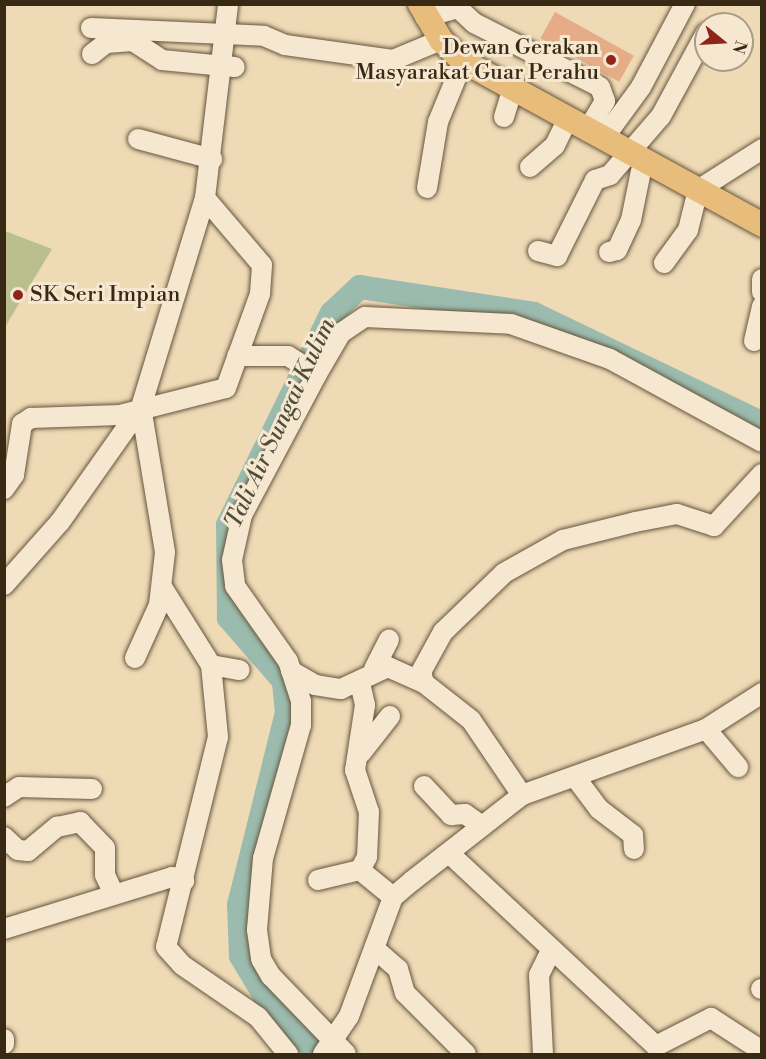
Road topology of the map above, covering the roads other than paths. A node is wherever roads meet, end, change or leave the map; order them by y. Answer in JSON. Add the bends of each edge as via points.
{"nodes":[{"id":1,"x":228,"y":4,"type":"edge"},
{"id":2,"x":685,"y":4,"type":"edge"},
{"id":3,"x":458,"y":6,"type":"edge"},
{"id":4,"x":423,"y":11,"type":"edge"},
{"id":5,"x":91,"y":28,"type":"dead end"},
{"id":6,"x":228,"y":36,"type":"junction"},
{"id":7,"x":441,"y":40,"type":"junction"},
{"id":8,"x":92,"y":54,"type":"dead end"},
{"id":9,"x":694,"y":55,"type":"edge"},
{"id":10,"x":463,"y":61,"type":"junction"},
{"id":11,"x":230,"y":67,"type":"junction"},
{"id":12,"x":512,"y":90,"type":"junction"},
{"id":13,"x":504,"y":117,"type":"dead end"},
{"id":14,"x":585,"y":130,"type":"junction"},
{"id":15,"x":138,"y":139,"type":"dead end"},
{"id":16,"x":762,"y":149,"type":"edge"},
{"id":17,"x":634,"y":156,"type":"junction"},
{"id":18,"x":212,"y":159,"type":"junction"},
{"id":19,"x":530,"y":167,"type":"dead end"},
{"id":20,"x":427,"y":188,"type":"dead end"},
{"id":21,"x":698,"y":190,"type":"junction"},
{"id":22,"x":205,"y":198,"type":"junction"},
{"id":23,"x":762,"y":225,"type":"edge"},
{"id":24,"x":538,"y":251,"type":"dead end"},
{"id":25,"x":609,"y":252,"type":"dead end"},
{"id":26,"x":664,"y":263,"type":"dead end"},
{"id":27,"x":762,"y":279,"type":"edge"},
{"id":28,"x":762,"y":292,"type":"edge"},
{"id":29,"x":762,"y":306,"type":"edge"},
{"id":30,"x":754,"y":341,"type":"dead end"},
{"id":31,"x":237,"y":356,"type":"junction"},
{"id":32,"x":315,"y":372,"type":"junction"},
{"id":33,"x":141,"y":407,"type":"junction"},
{"id":34,"x":762,"y":442,"type":"edge"},
{"id":35,"x":762,"y":474,"type":"edge"},
{"id":36,"x":7,"y":488,"type":"edge"},
{"id":37,"x":4,"y":585,"type":"edge"},
{"id":38,"x":162,"y":587,"type":"junction"},
{"id":39,"x":389,"y":640,"type":"dead end"},
{"id":40,"x":135,"y":658,"type":"dead end"},
{"id":41,"x":211,"y":665,"type":"junction"},
{"id":42,"x":374,"y":669,"type":"junction"},
{"id":43,"x":240,"y":670,"type":"dead end"},
{"id":44,"x":291,"y":671,"type":"junction"},
{"id":45,"x":360,"y":682,"type":"junction"},
{"id":46,"x":424,"y":683,"type":"junction"},
{"id":47,"x":762,"y":693,"type":"edge"},
{"id":48,"x":390,"y":716,"type":"dead end"},
{"id":49,"x":706,"y":729,"type":"junction"},
{"id":50,"x":738,"y":767,"type":"dead end"},
{"id":51,"x":355,"y":770,"type":"junction"},
{"id":52,"x":575,"y":777,"type":"junction"},
{"id":53,"x":424,"y":786,"type":"dead end"},
{"id":54,"x":92,"y":789,"type":"dead end"},
{"id":55,"x":522,"y":795,"type":"junction"},
{"id":56,"x":4,"y":797,"type":"edge"},
{"id":57,"x":481,"y":825,"type":"junction"},
{"id":58,"x":4,"y":837,"type":"edge"},
{"id":59,"x":634,"y":849,"type":"dead end"},
{"id":60,"x":450,"y":854,"type":"junction"},
{"id":61,"x":360,"y":870,"type":"junction"},
{"id":62,"x":318,"y":880,"type":"dead end"},
{"id":63,"x":184,"y":881,"type":"junction"},
{"id":64,"x":114,"y":894,"type":"junction"},
{"id":65,"x":393,"y":897,"type":"junction"},
{"id":66,"x":4,"y":929,"type":"edge"},
{"id":67,"x":376,"y":950,"type":"junction"},
{"id":68,"x":551,"y":950,"type":"junction"},
{"id":69,"x":4,"y":1039,"type":"edge"},
{"id":70,"x":4,"y":1044,"type":"edge"},
{"id":71,"x":334,"y":1049,"type":"edge"},
{"id":72,"x":762,"y":1051,"type":"edge"},
{"id":73,"x":288,"y":1054,"type":"edge"},
{"id":74,"x":466,"y":1054,"type":"edge"},
{"id":75,"x":543,"y":1054,"type":"edge"}],
"edges":[{"from":1,"to":6,"type":"street"},
{"from":2,"to":14,"type":"street","via":[[641,87]]},
{"from":3,"to":4,"type":"street"},
{"from":3,"to":14,"type":"street","via":[[474,23],[605,91],[606,101]]},
{"from":4,"to":7,"type":"main road"},
{"from":5,"to":6,"type":"street"},
{"from":6,"to":7,"type":"street","via":[[264,36],[285,45],[393,60]]},
{"from":6,"to":11,"type":"street"},
{"from":7,"to":10,"type":"main road"},
{"from":8,"to":11,"type":"street","via":[[106,43],[133,41],[162,60]]},
{"from":9,"to":17,"type":"street"},
{"from":10,"to":12,"type":"main road"},
{"from":10,"to":20,"type":"street","via":[[438,122]]},
{"from":11,"to":18,"type":"street"},
{"from":12,"to":13,"type":"street"},
{"from":12,"to":14,"type":"main road"},
{"from":14,"to":17,"type":"main road"},
{"from":14,"to":19,"type":"street","via":[[555,145]]},
{"from":15,"to":18,"type":"street"},
{"from":16,"to":21,"type":"street"},
{"from":17,"to":21,"type":"main road"},
{"from":17,"to":24,"type":"street","via":[[610,175],[595,180],[557,256]]},
{"from":17,"to":25,"type":"street","via":[[631,220],[617,250]]},
{"from":18,"to":22,"type":"street"},
{"from":21,"to":23,"type":"main road"},
{"from":21,"to":26,"type":"street","via":[[688,230]]},
{"from":22,"to":31,"type":"street","via":[[262,265],[260,294]]},
{"from":22,"to":33,"type":"street"},
{"from":27,"to":28,"type":"street"},
{"from":29,"to":30,"type":"street"},
{"from":31,"to":32,"type":"street","via":[[288,356]]},
{"from":31,"to":33,"type":"street","via":[[219,394]]},
{"from":32,"to":34,"type":"street","via":[[341,333],[365,317],[511,324],[610,359]]},
{"from":32,"to":44,"type":"street","via":[[243,515],[232,560],[235,586]]},
{"from":33,"to":36,"type":"street","via":[[120,415],[31,418],[22,424]]},
{"from":33,"to":37,"type":"street","via":[[60,522]]},
{"from":33,"to":38,"type":"street","via":[[165,552]]},
{"from":35,"to":46,"type":"street","via":[[714,526],[677,514],[635,522],[563,540],[504,573],[443,632],[421,672]]},
{"from":38,"to":40,"type":"street"},
{"from":38,"to":41,"type":"street"},
{"from":39,"to":42,"type":"street"},
{"from":41,"to":43,"type":"street"},
{"from":41,"to":63,"type":"street","via":[[218,737]]},
{"from":42,"to":45,"type":"street"},
{"from":42,"to":46,"type":"street","via":[[388,667]]},
{"from":44,"to":45,"type":"street","via":[[315,685],[341,689]]},
{"from":44,"to":71,"type":"street","via":[[301,725],[263,858],[257,930],[271,976]]},
{"from":45,"to":51,"type":"street","via":[[365,705]]},
{"from":46,"to":55,"type":"street","via":[[471,720]]},
{"from":47,"to":49,"type":"street"},
{"from":48,"to":51,"type":"street","via":[[363,745]]},
{"from":49,"to":50,"type":"street"},
{"from":49,"to":52,"type":"street"},
{"from":51,"to":61,"type":"street","via":[[369,812],[367,857]]},
{"from":52,"to":55,"type":"street"},
{"from":52,"to":59,"type":"street","via":[[599,809],[633,835]]},
{"from":53,"to":57,"type":"street","via":[[451,815],[465,814]]},
{"from":54,"to":56,"type":"street","via":[[19,787]]},
{"from":55,"to":57,"type":"street"},
{"from":57,"to":60,"type":"street"},
{"from":58,"to":64,"type":"street","via":[[18,850],[28,851],[57,827],[80,822],[105,848],[105,875]]},
{"from":60,"to":65,"type":"street"},
{"from":60,"to":68,"type":"street"},
{"from":61,"to":62,"type":"street"},
{"from":61,"to":65,"type":"street"},
{"from":63,"to":64,"type":"street","via":[[172,877]]},
{"from":63,"to":73,"type":"street","via":[[158,951],[258,1017]]},
{"from":64,"to":66,"type":"street"},
{"from":65,"to":67,"type":"street"},
{"from":67,"to":71,"type":"street"},
{"from":67,"to":74,"type":"street","via":[[398,969],[405,993]]},
{"from":68,"to":72,"type":"street","via":[[656,1046],[711,1018]]},
{"from":68,"to":75,"type":"street","via":[[539,975]]},
{"from":69,"to":70,"type":"street"}]}
